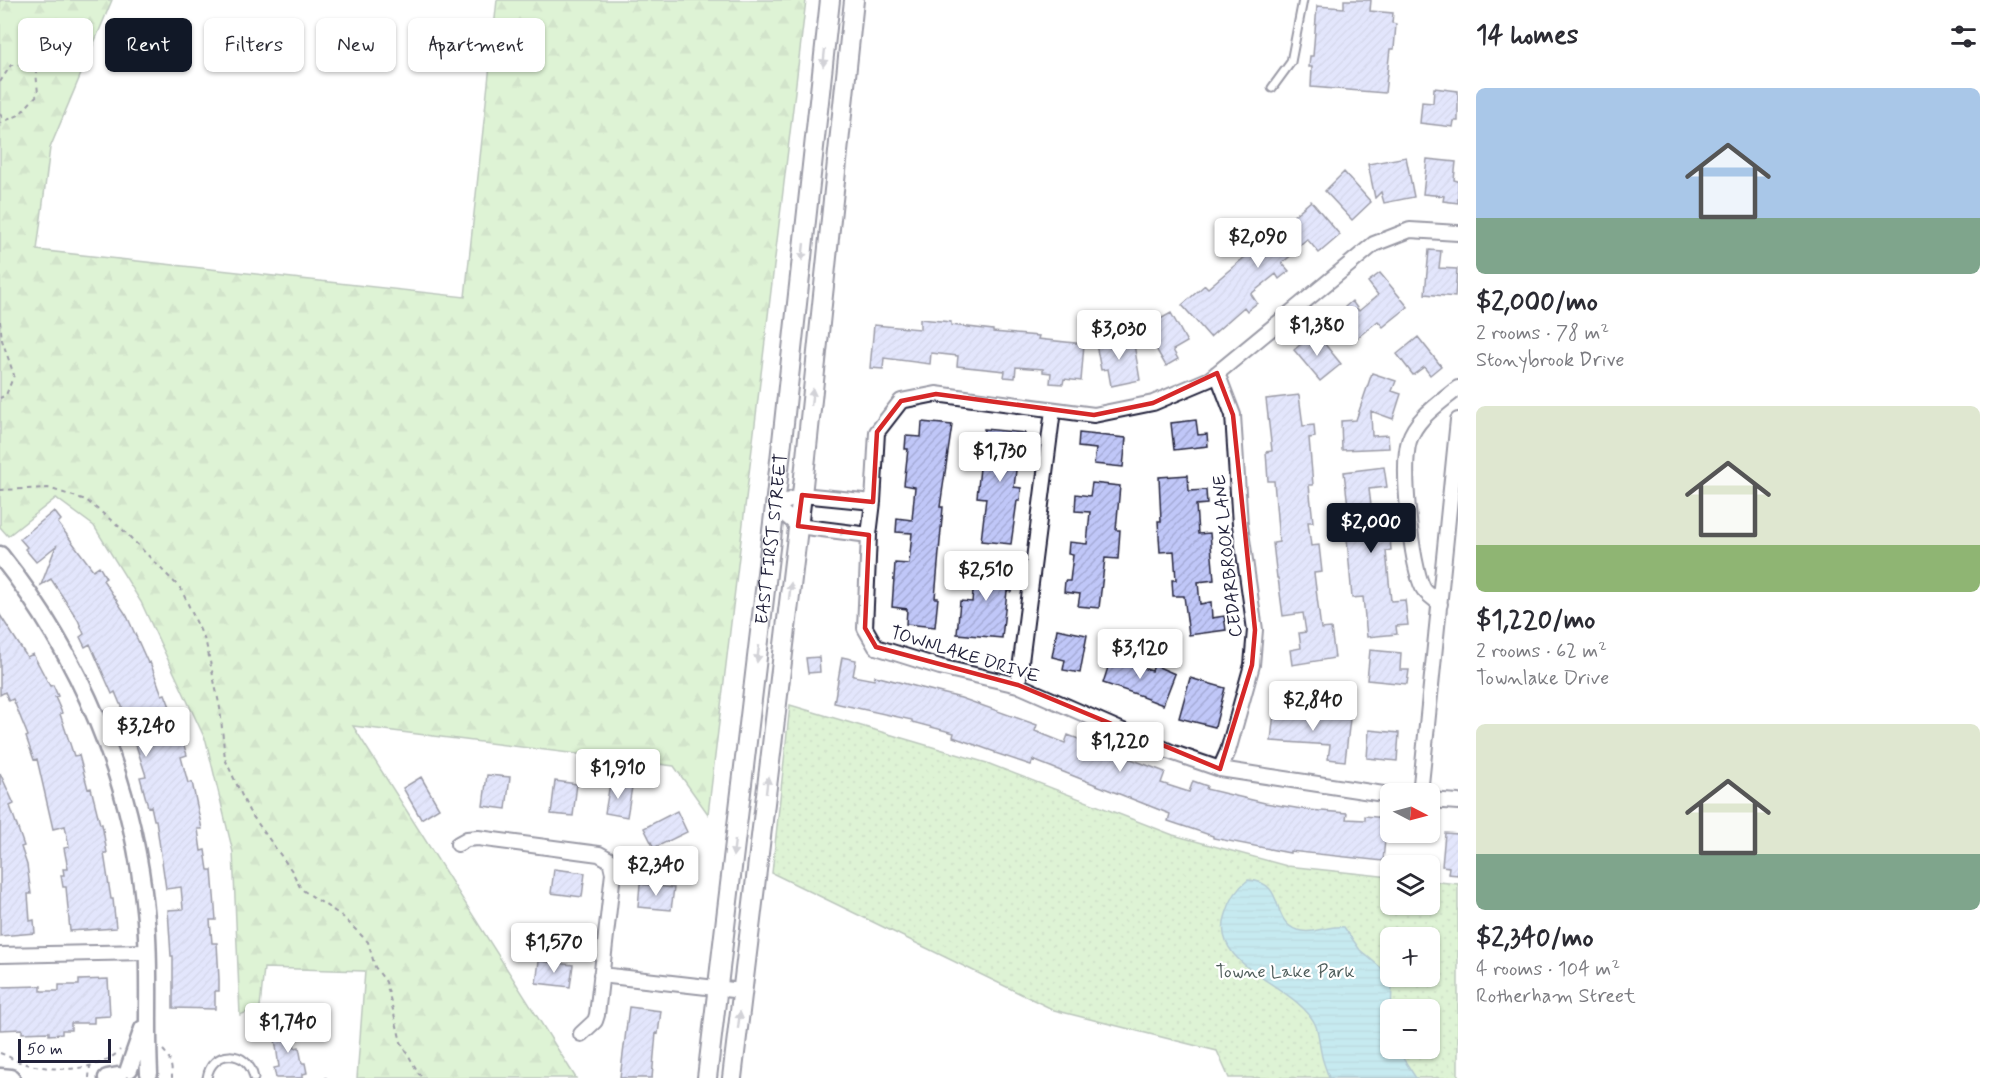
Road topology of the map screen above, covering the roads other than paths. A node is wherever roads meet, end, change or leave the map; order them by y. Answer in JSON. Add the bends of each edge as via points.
{"nodes":[{"id":1,"x":830,"y":0,"type":"edge"},
{"id":2,"x":854,"y":0,"type":"edge"},
{"id":3,"x":1303,"y":0,"type":"edge"},
{"id":4,"x":1272,"y":88,"type":"dead end"},
{"id":5,"x":1458,"y":233,"type":"edge"},
{"id":6,"x":1217,"y":373,"type":"junction"},
{"id":7,"x":1458,"y":388,"type":"edge"},
{"id":8,"x":1053,"y":410,"type":"junction"},
{"id":9,"x":1458,"y":420,"type":"edge"},
{"id":10,"x":802,"y":495,"type":"junction"},
{"id":11,"x":873,"y":502,"type":"junction"},
{"id":12,"x":776,"y":506,"type":"junction"},
{"id":13,"x":798,"y":526,"type":"junction"},
{"id":14,"x":869,"y":535,"type":"junction"},
{"id":15,"x":0,"y":555,"type":"edge"},
{"id":16,"x":1440,"y":604,"type":"junction"},
{"id":17,"x":1018,"y":685,"type":"junction"},
{"id":18,"x":1221,"y":769,"type":"junction"},
{"id":19,"x":1421,"y":783,"type":"edge"},
{"id":20,"x":1380,"y":793,"type":"edge"},
{"id":21,"x":1440,"y":801,"type":"edge"},
{"id":22,"x":1458,"y":802,"type":"edge"},
{"id":23,"x":458,"y":844,"type":"dead end"},
{"id":24,"x":146,"y":952,"type":"junction"},
{"id":25,"x":0,"y":955,"type":"edge"},
{"id":26,"x":601,"y":975,"type":"junction"},
{"id":27,"x":717,"y":988,"type":"junction"},
{"id":28,"x":742,"y":991,"type":"junction"},
{"id":29,"x":147,"y":1020,"type":"junction"},
{"id":30,"x":581,"y":1034,"type":"dead end"},
{"id":31,"x":118,"y":1075,"type":"edge"},
{"id":32,"x":151,"y":1075,"type":"edge"},
{"id":33,"x":0,"y":1077,"type":"edge"},
{"id":34,"x":11,"y":1078,"type":"edge"},
{"id":35,"x":207,"y":1078,"type":"edge"},
{"id":36,"x":254,"y":1078,"type":"edge"},
{"id":37,"x":707,"y":1078,"type":"edge"},
{"id":38,"x":732,"y":1078,"type":"edge"}],
"edges":[{"from":1,"to":12,"type":"main road","name":"EAST FIRST STREET","one_way":true},
{"from":10,"to":2,"type":"main road","name":"EAST FIRST STREET","one_way":true},
{"from":3,"to":4,"type":"lane","via":[[1291,62]]},
{"from":5,"to":6,"type":"street","name":"TOWNLAKE DRIVE","via":[[1410,230],[1374,244]]},
{"from":6,"to":8,"type":"street","name":"TOWNLAKE DRIVE","via":[[1153,403],[1094,415]]},
{"from":6,"to":18,"type":"street","name":"CEDARBROOK LANE","via":[[1233,415],[1240,525],[1255,630],[1252,665]]},
{"from":7,"to":16,"type":"street","via":[[1419,420],[1408,442],[1406,481],[1415,561],[1424,590]]},
{"from":8,"to":11,"type":"street","name":"TOWNLAKE DRIVE","via":[[936,394],[901,401],[878,432]]},
{"from":8,"to":17,"type":"street"},
{"from":9,"to":16,"type":"street"},
{"from":10,"to":11,"type":"street"},
{"from":10,"to":12,"type":"street"},
{"from":10,"to":13,"type":"main road","name":"EAST FIRST STREET"},
{"from":11,"to":14,"type":"street","name":"TOWNLAKE DRIVE"},
{"from":12,"to":13,"type":"street"},
{"from":12,"to":27,"type":"main road","name":"EAST FIRST STREET","one_way":true},
{"from":13,"to":14,"type":"street","one_way":true},
{"from":28,"to":13,"type":"main road","name":"EAST FIRST STREET","one_way":true},
{"from":14,"to":17,"type":"street","name":"TOWNLAKE DRIVE","via":[[865,628],[876,646],[940,667]]},
{"from":15,"to":24,"type":"street","via":[[64,649],[118,772],[140,871]]},
{"from":16,"to":19,"type":"street"},
{"from":17,"to":18,"type":"street","name":"TOWNLAKE DRIVE","via":[[1171,752]]},
{"from":18,"to":20,"type":"street","name":"TOWNLAKE DRIVE"},
{"from":21,"to":22,"type":"street"},
{"from":23,"to":26,"type":"street","via":[[478,838],[599,854],[610,860],[614,873]]},
{"from":24,"to":25,"type":"street"},
{"from":24,"to":29,"type":"street"},
{"from":26,"to":27,"type":"street"},
{"from":26,"to":30,"type":"street","via":[[597,1015]]},
{"from":27,"to":28,"type":"street"},
{"from":27,"to":37,"type":"main road","name":"EAST FIRST STREET"},
{"from":38,"to":28,"type":"main road","name":"EAST FIRST STREET","one_way":true},
{"from":29,"to":31,"type":"street"},
{"from":29,"to":32,"type":"street"},
{"from":31,"to":32,"type":"street","via":[[143,1070]]},
{"from":33,"to":34,"type":"street"},
{"from":35,"to":36,"type":"lane","via":[[217,1060],[230,1055],[252,1067]]}]}
